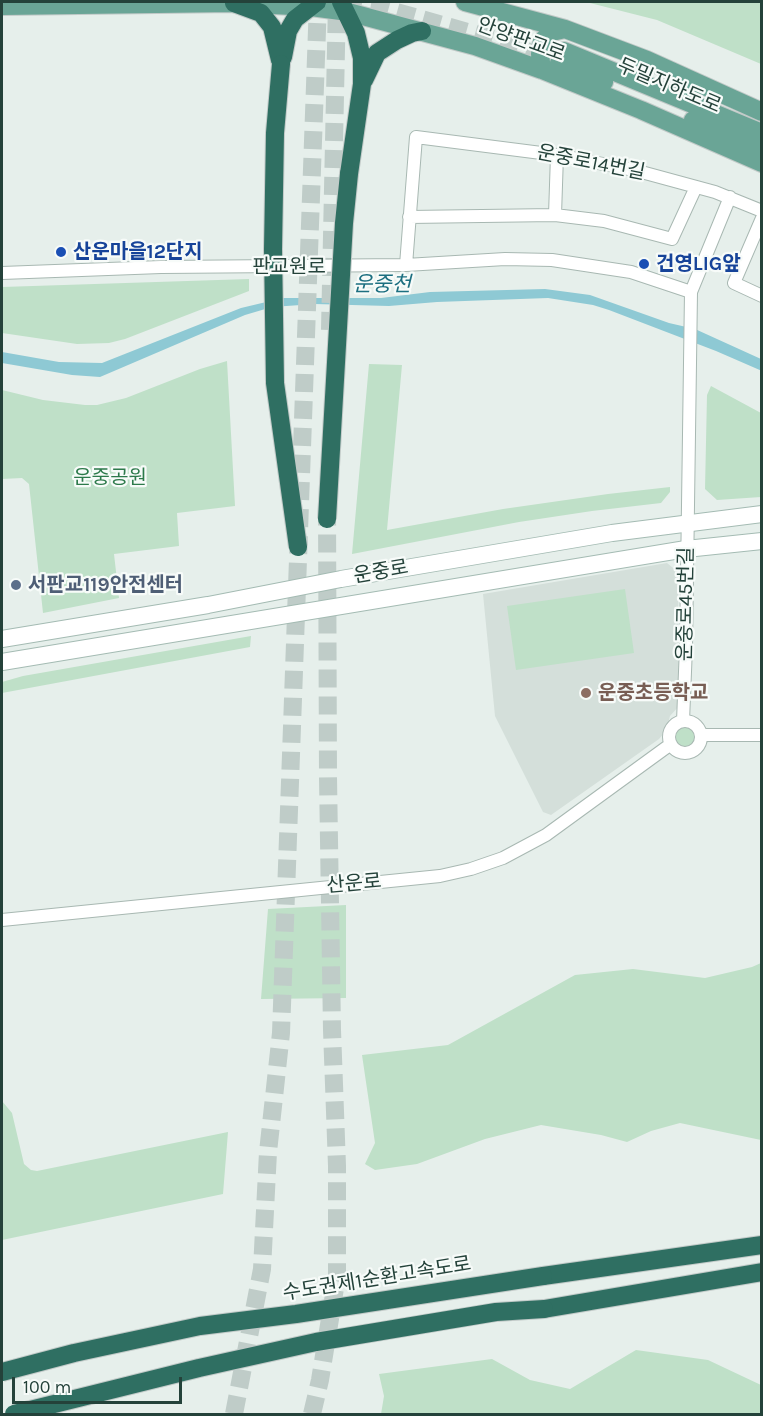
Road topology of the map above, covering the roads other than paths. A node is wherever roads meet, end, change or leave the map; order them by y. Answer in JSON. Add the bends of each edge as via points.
{"nodes":[{"id":1,"x":108,"y":2,"type":"edge"},
{"id":2,"x":465,"y":2,"type":"edge"},
{"id":3,"x":234,"y":3,"type":"junction"},
{"id":4,"x":314,"y":4,"type":"edge"},
{"id":5,"x":2,"y":6,"type":"edge"},
{"id":6,"x":345,"y":7,"type":"edge"},
{"id":7,"x":565,"y":29,"type":"junction"},
{"id":8,"x":422,"y":31,"type":"junction"},
{"id":9,"x":281,"y":64,"type":"junction"},
{"id":10,"x":542,"y":70,"type":"junction"},
{"id":11,"x":362,"y":84,"type":"junction"},
{"id":12,"x":762,"y":112,"type":"edge"},
{"id":13,"x":762,"y":133,"type":"edge"},
{"id":14,"x":762,"y":150,"type":"edge"},
{"id":15,"x":557,"y":155,"type":"junction"},
{"id":16,"x":762,"y":163,"type":"edge"},
{"id":17,"x":696,"y":187,"type":"junction"},
{"id":18,"x":730,"y":197,"type":"junction"},
{"id":19,"x":762,"y":211,"type":"edge"},
{"id":20,"x":555,"y":215,"type":"junction"},
{"id":21,"x":409,"y":217,"type":"junction"},
{"id":22,"x":762,"y":218,"type":"edge"},
{"id":23,"x":406,"y":265,"type":"junction"},
{"id":24,"x":2,"y":273,"type":"edge"},
{"id":25,"x":691,"y":292,"type":"junction"},
{"id":26,"x":762,"y":296,"type":"edge"},
{"id":27,"x":762,"y":514,"type":"edge"},
{"id":28,"x":327,"y":519,"type":"tunnel mouth"},
{"id":29,"x":687,"y":523,"type":"junction"},
{"id":30,"x":762,"y":541,"type":"edge"},
{"id":31,"x":298,"y":547,"type":"dead end"},
{"id":32,"x":686,"y":549,"type":"junction"},
{"id":33,"x":2,"y":639,"type":"edge"},
{"id":34,"x":2,"y":662,"type":"edge"},
{"id":35,"x":683,"y":721,"type":"junction"},
{"id":36,"x":701,"y":735,"type":"junction"},
{"id":37,"x":762,"y":735,"type":"edge"},
{"id":38,"x":671,"y":744,"type":"junction"},
{"id":39,"x":2,"y":920,"type":"edge"},
{"id":40,"x":762,"y":1245,"type":"edge"},
{"id":41,"x":762,"y":1272,"type":"edge"},
{"id":42,"x":2,"y":1372,"type":"edge"},
{"id":43,"x":14,"y":1414,"type":"edge"}],
"edges":[{"from":1,"to":3,"type":"main road","name":"안양판교로"},
{"from":1,"to":5,"type":"main road","name":"안양판교로"},
{"from":2,"to":7,"type":"main road","name":"안양판교로"},
{"from":3,"to":4,"type":"main road","name":"안양판교로"},
{"from":3,"to":9,"type":"highway","via":[[261,13],[272,27]]},
{"from":4,"to":6,"type":"main road","name":"안양판교로"},
{"from":4,"to":9,"type":"highway","via":[[295,19]]},
{"from":6,"to":8,"type":"main road","name":"안양판교로"},
{"from":6,"to":11,"type":"highway","via":[[360,46]]},
{"from":7,"to":10,"type":"main road","via":[[552,32],[542,41]]},
{"from":7,"to":12,"type":"main road","name":"안양판교로","via":[[647,60]]},
{"from":8,"to":10,"type":"main road","name":"안양판교로"},
{"from":8,"to":11,"type":"highway","via":[[377,53]]},
{"from":9,"to":31,"type":"highway","bridge":true,"via":[[274,133],[275,383]]},
{"from":10,"to":16,"type":"main road","name":"안양판교로"},
{"from":11,"to":28,"type":"highway","bridge":true,"via":[[344,223]]},
{"from":13,"to":14,"type":"main road","name":"두밀지하도로","via":[[561,57]]},
{"from":15,"to":17,"type":"street","name":"운중로14번길"},
{"from":15,"to":20,"type":"street"},
{"from":15,"to":21,"type":"street","name":"운중로14번길","via":[[416,137]]},
{"from":17,"to":18,"type":"street","name":"운중로14번길"},
{"from":17,"to":20,"type":"street","via":[[672,239],[604,221]]},
{"from":18,"to":19,"type":"street","name":"운중로14번길"},
{"from":18,"to":25,"type":"street"},
{"from":20,"to":21,"type":"street"},
{"from":21,"to":23,"type":"street"},
{"from":22,"to":26,"type":"street","via":[[734,283]]},
{"from":23,"to":24,"type":"street","name":"판교원로"},
{"from":23,"to":25,"type":"street","name":"판교원로","via":[[552,260],[631,272]]},
{"from":25,"to":29,"type":"street"},
{"from":27,"to":29,"type":"main road","name":"운중로"},
{"from":29,"to":32,"type":"street","name":"운중로45번길"},
{"from":29,"to":33,"type":"main road","name":"운중로","via":[[580,538]]},
{"from":30,"to":32,"type":"main road","name":"운중로"},
{"from":32,"to":34,"type":"main road","name":"운중로"},
{"from":32,"to":35,"type":"street","name":"운중로45번길"},
{"from":35,"to":36,"type":"street","via":[[696,726]]},
{"from":35,"to":38,"type":"street","via":[[671,730]]},
{"from":36,"to":37,"type":"street"},
{"from":36,"to":38,"type":"street","via":[[692,751],[682,753]]},
{"from":38,"to":39,"type":"street","name":"산운로","via":[[546,835],[471,869],[440,876]]},
{"from":40,"to":42,"type":"highway","name":"수도권제1순환고속도로","bridge":true,"via":[[200,1326]]},
{"from":41,"to":43,"type":"highway","bridge":true,"via":[[316,1342]]}]}
